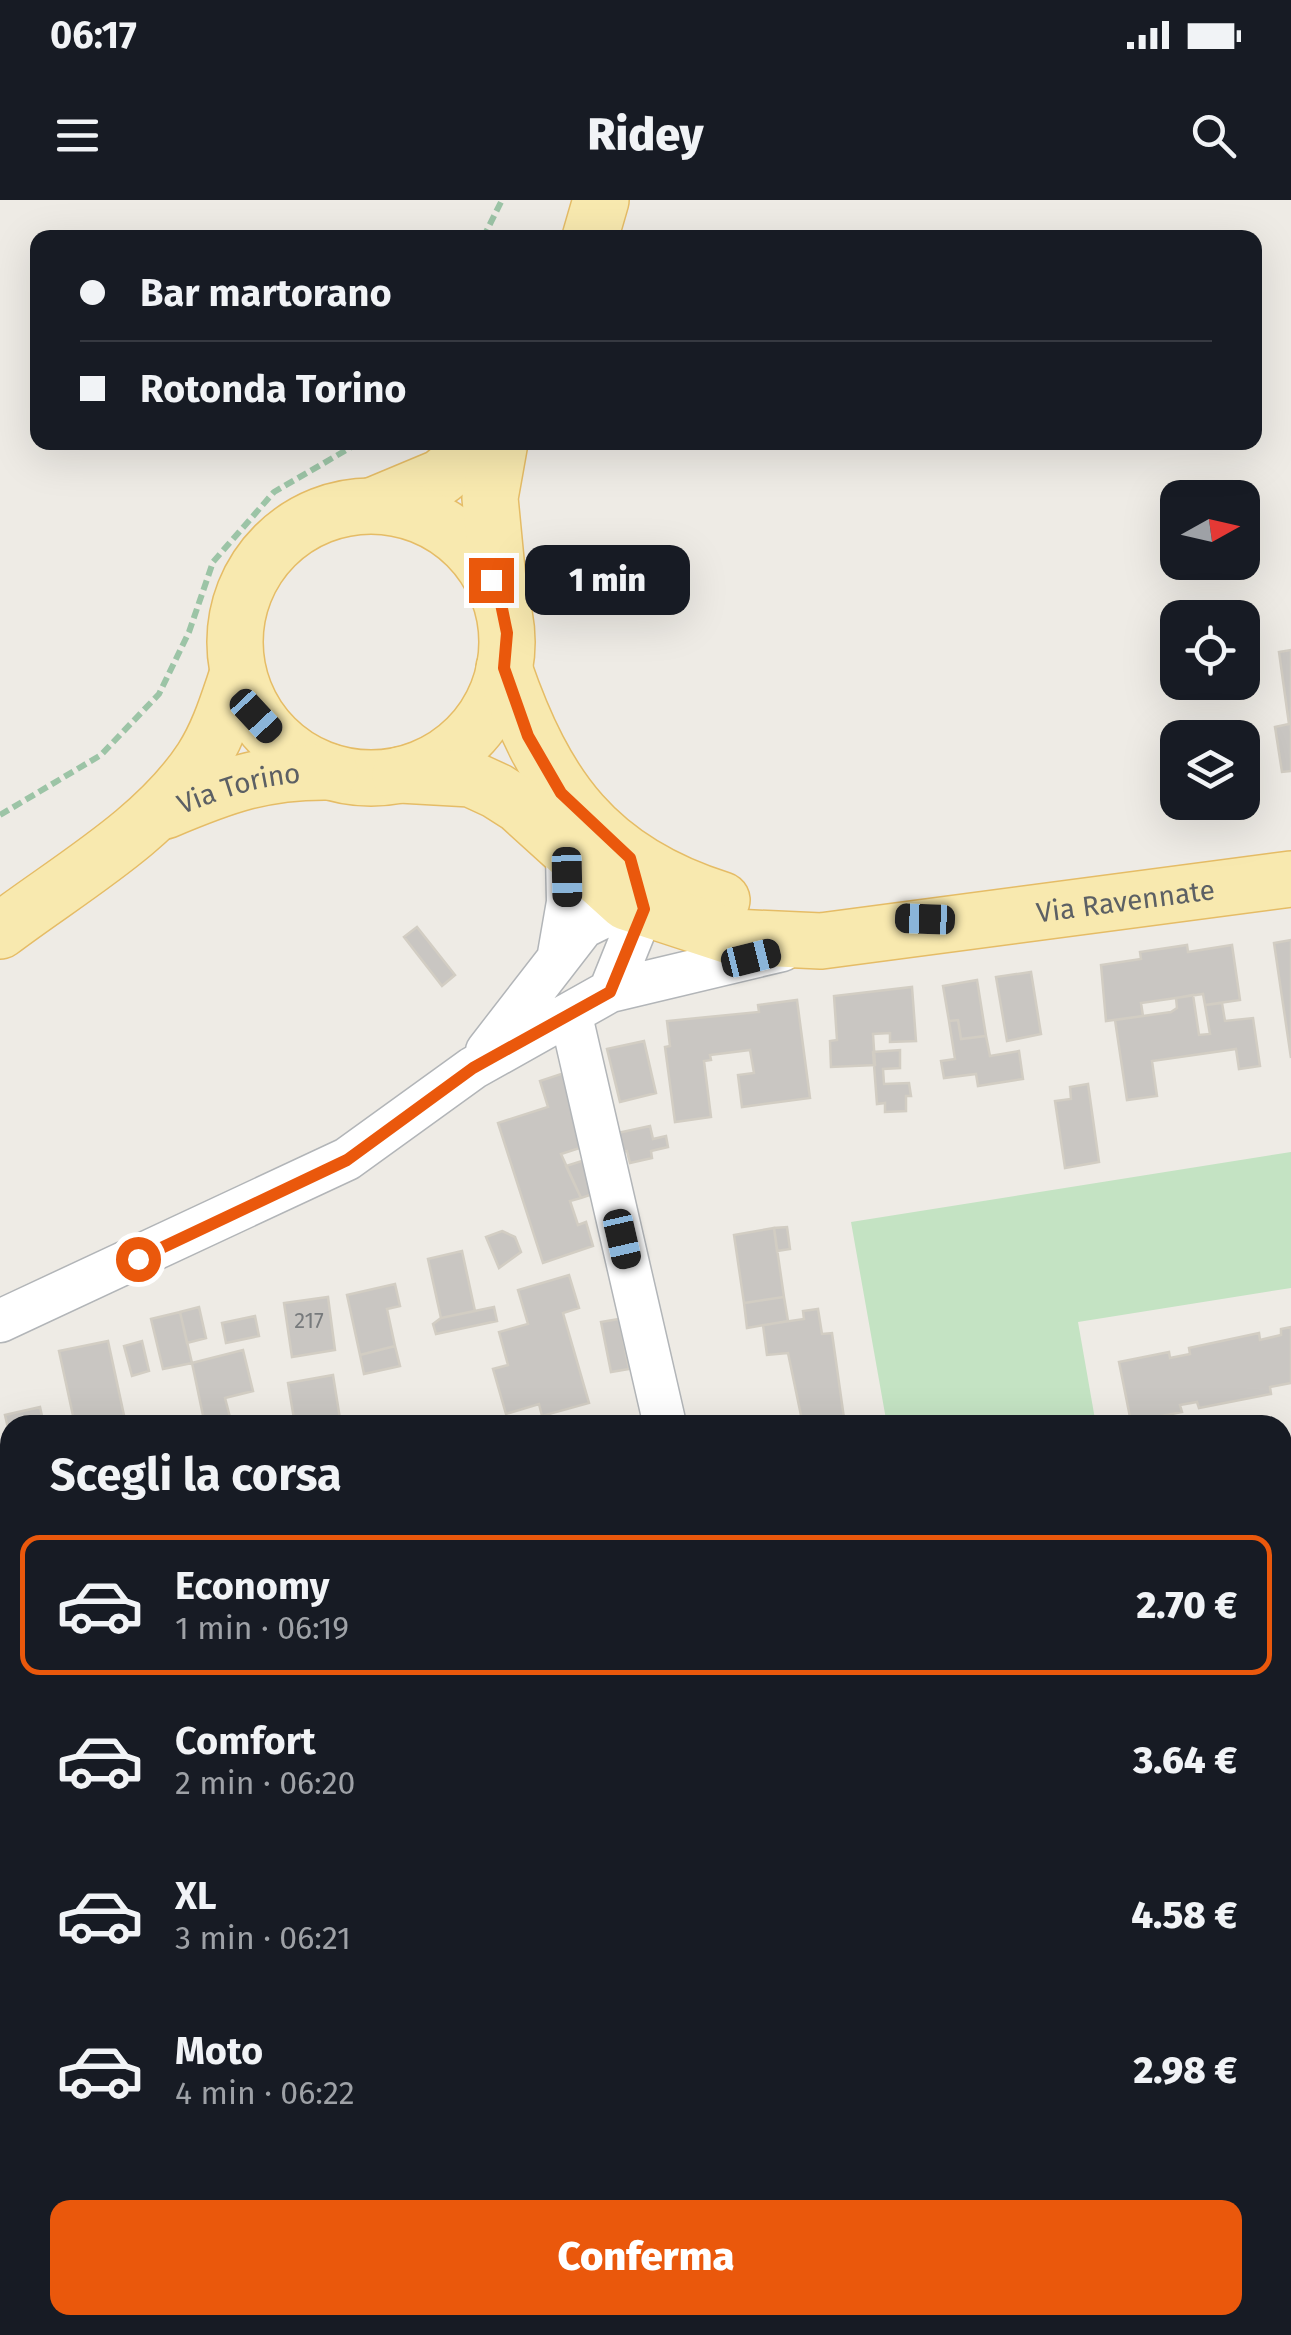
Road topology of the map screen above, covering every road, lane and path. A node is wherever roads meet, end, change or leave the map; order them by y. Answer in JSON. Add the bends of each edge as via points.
{"nodes":[{"id":1,"x":502,"y":200,"type":"edge"},
{"id":2,"x":601,"y":200,"type":"edge"},
{"id":3,"x":488,"y":230,"type":"edge"},
{"id":4,"x":592,"y":230,"type":"edge"},
{"id":5,"x":346,"y":450,"type":"edge"},
{"id":6,"x":474,"y":450,"type":"edge"},
{"id":7,"x":499,"y":450,"type":"edge"},
{"id":8,"x":374,"y":505,"type":"junction"},
{"id":9,"x":500,"y":599,"type":"junction"},
{"id":10,"x":504,"y":668,"type":"junction"},
{"id":11,"x":238,"y":673,"type":"junction"},
{"id":12,"x":330,"y":772,"type":"junction"},
{"id":13,"x":400,"y":775,"type":"junction"},
{"id":14,"x":0,"y":815,"type":"edge"},
{"id":15,"x":148,"y":818,"type":"junction"},
{"id":16,"x":567,"y":852,"type":"junction"},
{"id":17,"x":1291,"y":879,"type":"edge"},
{"id":18,"x":643,"y":890,"type":"junction"},
{"id":19,"x":958,"y":920,"type":"junction"},
{"id":20,"x":0,"y":931,"type":"edge"},
{"id":21,"x":822,"y":940,"type":"junction"},
{"id":22,"x":559,"y":954,"type":"junction"},
{"id":23,"x":610,"y":992,"type":"junction"},
{"id":24,"x":571,"y":1016,"type":"junction"},
{"id":25,"x":473,"y":1068,"type":"junction"},
{"id":26,"x":0,"y":1321,"type":"edge"},
{"id":27,"x":663,"y":1415,"type":"edge"}],
"edges":[{"from":1,"to":3,"type":"path"},
{"from":2,"to":4,"type":"main road"},
{"from":5,"to":14,"type":"path","via":[[274,492],[212,562],[159,694],[102,755]]},
{"from":6,"to":8,"type":"main road","via":[[441,477]]},
{"from":7,"to":9,"type":"main road","via":[[490,498]]},
{"from":8,"to":9,"type":"main road","via":[[416,512],[452,532],[481,562]]},
{"from":8,"to":11,"type":"main road","via":[[306,521],[254,570],[234,637]]},
{"from":9,"to":10,"type":"main road","via":[[507,633]]},
{"from":10,"to":13,"type":"main road","via":[[491,706],[468,738],[437,761]]},
{"from":10,"to":18,"type":"main road","name":"Via Ravennate","via":[[528,736],[561,793]]},
{"from":11,"to":12,"type":"main road","via":[[256,716],[288,751]]},
{"from":11,"to":15,"type":"main road","name":"Via Torino","via":[[201,761]]},
{"from":12,"to":13,"type":"main road"},
{"from":12,"to":15,"type":"main road","name":"Via Torino","via":[[278,772],[228,784]]},
{"from":13,"to":16,"type":"main road","name":"Via Ravennate","via":[[471,779],[519,805]]},
{"from":15,"to":20,"type":"main road","name":"Via Torino"},
{"from":16,"to":18,"type":"main road","name":"Via Ravennate"},
{"from":16,"to":22,"type":"street","name":"Via Ravennate"},
{"from":17,"to":19,"type":"main road","name":"Via Ravennate"},
{"from":18,"to":19,"type":"main road","name":"Via Ravennate","via":[[791,915]]},
{"from":18,"to":21,"type":"main road","name":"Via Ravennate","via":[[733,937]]},
{"from":18,"to":22,"type":"street","name":"Via Ravennate","via":[[583,927]]},
{"from":18,"to":23,"type":"street"},
{"from":19,"to":21,"type":"main road","name":"Via Ravennate"},
{"from":21,"to":23,"type":"street","name":"Via Ravennate"},
{"from":22,"to":25,"type":"street","name":"Via Ravennate"},
{"from":23,"to":24,"type":"street","name":"Via Ravennate"},
{"from":24,"to":25,"type":"street","name":"Via Ravennate"},
{"from":24,"to":27,"type":"street"},
{"from":25,"to":26,"type":"street","name":"Via Ravennate","via":[[347,1160]]}]}
